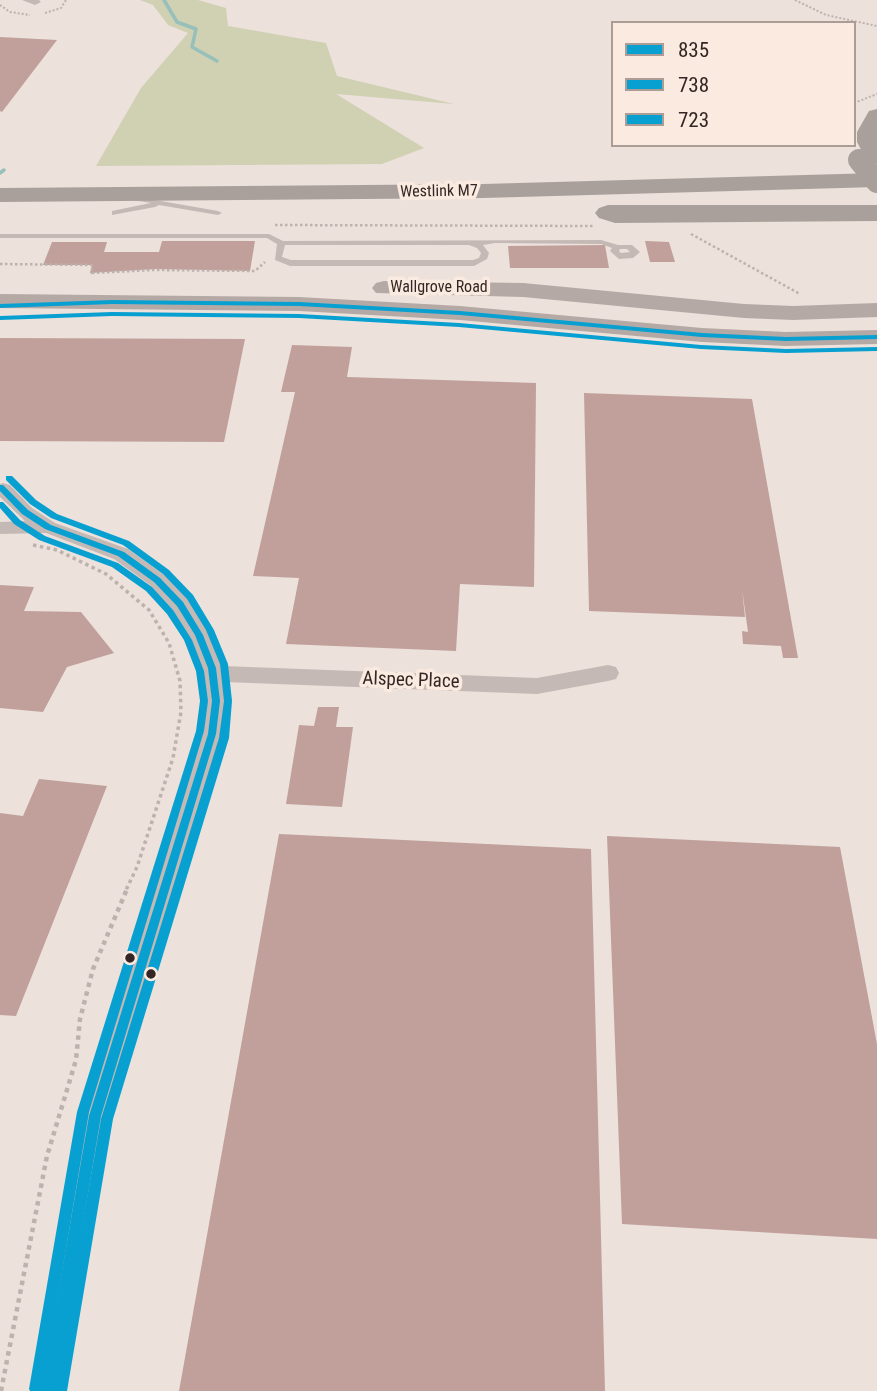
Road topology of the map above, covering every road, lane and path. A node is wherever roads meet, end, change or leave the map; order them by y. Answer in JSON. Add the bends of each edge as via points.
{"nodes":[{"id":1,"x":795,"y":0,"type":"edge"},
{"id":2,"x":854,"y":21,"type":"edge"},
{"id":3,"x":856,"y":21,"type":"edge"},
{"id":4,"x":877,"y":26,"type":"edge"},
{"id":5,"x":877,"y":94,"type":"edge"},
{"id":6,"x":856,"y":102,"type":"edge"},
{"id":7,"x":877,"y":102,"type":"edge"},
{"id":8,"x":877,"y":116,"type":"edge"},
{"id":9,"x":856,"y":117,"type":"edge"},
{"id":10,"x":866,"y":158,"type":"edge"},
{"id":11,"x":877,"y":181,"type":"edge"},
{"id":12,"x":7,"y":192,"type":"edge"},
{"id":13,"x":736,"y":195,"type":"junction"},
{"id":14,"x":676,"y":197,"type":"junction"},
{"id":15,"x":877,"y":198,"type":"edge"},
{"id":16,"x":116,"y":203,"type":"junction"},
{"id":17,"x":162,"y":204,"type":"junction"},
{"id":18,"x":213,"y":204,"type":"junction"},
{"id":19,"x":0,"y":212,"type":"edge"},
{"id":20,"x":877,"y":213,"type":"edge"},
{"id":21,"x":0,"y":236,"type":"edge"},
{"id":22,"x":281,"y":243,"type":"junction"},
{"id":23,"x":469,"y":243,"type":"junction"},
{"id":24,"x":618,"y":247,"type":"dead end"},
{"id":25,"x":279,"y":254,"type":"junction"},
{"id":26,"x":0,"y":264,"type":"edge"},
{"id":27,"x":0,"y":285,"type":"edge"},
{"id":28,"x":0,"y":300,"type":"edge"},
{"id":29,"x":112,"y":302,"type":"junction"},
{"id":30,"x":0,"y":306,"type":"edge"},
{"id":31,"x":877,"y":310,"type":"edge"},
{"id":32,"x":869,"y":337,"type":"edge"},
{"id":33,"x":1,"y":488,"type":"edge"},
{"id":34,"x":0,"y":519,"type":"edge"},
{"id":35,"x":48,"y":527,"type":"junction"},
{"id":36,"x":0,"y":528,"type":"edge"},
{"id":37,"x":27,"y":544,"type":"dead end"},
{"id":38,"x":608,"y":673,"type":"dead end"},
{"id":39,"x":213,"y":674,"type":"junction"},
{"id":40,"x":1,"y":1391,"type":"edge"},
{"id":41,"x":48,"y":1391,"type":"edge"}],
"edges":[{"from":1,"to":2,"type":"path","via":[[826,15]]},
{"from":3,"to":4,"type":"path"},
{"from":5,"to":6,"type":"path"},
{"from":7,"to":9,"type":"highway"},
{"from":8,"to":10,"type":"highway","via":[[868,132]]},
{"from":10,"to":11,"type":"highway","bridge":true},
{"from":10,"to":13,"type":"highway"},
{"from":11,"to":13,"type":"highway"},
{"from":12,"to":16,"type":"highway","name":"Westlink M7"},
{"from":13,"to":14,"type":"highway"},
{"from":13,"to":14,"type":"highway"},
{"from":13,"to":15,"type":"highway"},
{"from":13,"to":20,"type":"highway"},
{"from":14,"to":18,"type":"highway","name":"Westlink M7","via":[[626,188]]},
{"from":14,"to":18,"type":"highway","name":"Westlink M7","via":[[615,215],[593,208]]},
{"from":16,"to":17,"type":"lane"},
{"from":16,"to":17,"type":"lane"},
{"from":16,"to":18,"type":"highway","name":"Westlink M7"},
{"from":16,"to":19,"type":"highway","name":"Westlink M7"},
{"from":17,"to":18,"type":"lane"},
{"from":17,"to":18,"type":"lane"},
{"from":21,"to":22,"type":"lane","via":[[269,236]]},
{"from":22,"to":23,"type":"lane"},
{"from":22,"to":25,"type":"lane"},
{"from":23,"to":24,"type":"lane","via":[[601,242]]},
{"from":23,"to":25,"type":"lane","via":[[480,246],[484,259],[474,263],[290,263],[278,258]]},
{"from":25,"to":26,"type":"path","via":[[269,254],[255,271],[92,274],[92,265]]},
{"from":27,"to":31,"type":"main road","name":"Wallgrove Road","via":[[478,288],[744,311]]},
{"from":28,"to":29,"type":"main road","name":"Wallgrove Road"},
{"from":29,"to":30,"type":"main road"},
{"from":29,"to":32,"type":"main road","name":"Wallgrove Road","via":[[382,307],[702,335]]},
{"from":33,"to":34,"type":"street","via":[[9,503]]},
{"from":33,"to":35,"type":"street"},
{"from":35,"to":36,"type":"street"},
{"from":35,"to":39,"type":"street","via":[[121,554],[157,580],[180,604],[199,635]]},
{"from":37,"to":40,"type":"path","via":[[57,550],[106,574],[149,610],[169,643],[180,681],[181,712],[173,758],[137,867],[93,969],[76,1060],[47,1156]]},
{"from":38,"to":39,"type":"street","name":"Alspec Place","via":[[537,686]]},
{"from":39,"to":41,"type":"street","via":[[212,734],[95,1116]]}]}
